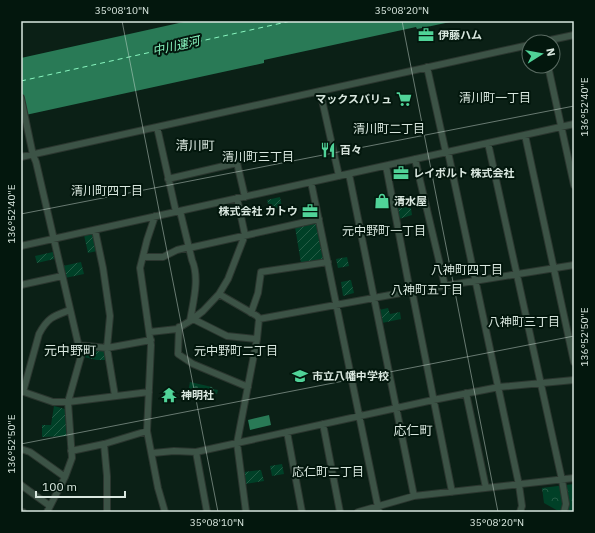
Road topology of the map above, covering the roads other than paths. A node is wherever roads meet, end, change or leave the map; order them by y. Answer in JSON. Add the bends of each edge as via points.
{"nodes":[{"id":1,"x":574,"y":35,"type":"edge"},
{"id":2,"x":561,"y":38,"type":"edge"},
{"id":3,"x":521,"y":47,"type":"edge"},
{"id":4,"x":427,"y":67,"type":"junction"},
{"id":5,"x":550,"y":74,"type":"edge"},
{"id":6,"x":320,"y":91,"type":"junction"},
{"id":7,"x":21,"y":98,"type":"edge"},
{"id":8,"x":574,"y":124,"type":"edge"},
{"id":9,"x":157,"y":127,"type":"junction"},
{"id":10,"x":561,"y":127,"type":"junction"},
{"id":11,"x":524,"y":135,"type":"junction"},
{"id":12,"x":488,"y":143,"type":"junction"},
{"id":13,"x":447,"y":152,"type":"junction"},
{"id":14,"x":33,"y":155,"type":"junction"},
{"id":15,"x":21,"y":157,"type":"edge"},
{"id":16,"x":414,"y":159,"type":"junction"},
{"id":17,"x":386,"y":166,"type":"junction"},
{"id":18,"x":349,"y":174,"type":"junction"},
{"id":19,"x":339,"y":176,"type":"junction"},
{"id":20,"x":168,"y":179,"type":"junction"},
{"id":21,"x":312,"y":182,"type":"junction"},
{"id":22,"x":574,"y":185,"type":"edge"},
{"id":23,"x":245,"y":197,"type":"junction"},
{"id":24,"x":237,"y":198,"type":"junction"},
{"id":25,"x":178,"y":211,"type":"junction"},
{"id":26,"x":155,"y":216,"type":"junction"},
{"id":27,"x":319,"y":219,"type":"junction"},
{"id":28,"x":95,"y":230,"type":"junction"},
{"id":29,"x":245,"y":235,"type":"junction"},
{"id":30,"x":53,"y":239,"type":"junction"},
{"id":31,"x":21,"y":246,"type":"edge"},
{"id":32,"x":189,"y":248,"type":"junction"},
{"id":33,"x":143,"y":257,"type":"junction"},
{"id":34,"x":328,"y":262,"type":"junction"},
{"id":35,"x":574,"y":265,"type":"edge"},
{"id":36,"x":553,"y":268,"type":"junction"},
{"id":37,"x":517,"y":274,"type":"junction"},
{"id":38,"x":62,"y":276,"type":"junction"},
{"id":39,"x":476,"y":280,"type":"junction"},
{"id":40,"x":21,"y":285,"type":"edge"},
{"id":41,"x":445,"y":286,"type":"junction"},
{"id":42,"x":411,"y":291,"type":"junction"},
{"id":43,"x":219,"y":294,"type":"junction"},
{"id":44,"x":374,"y":298,"type":"junction"},
{"id":45,"x":337,"y":305,"type":"junction"},
{"id":46,"x":70,"y":310,"type":"junction"},
{"id":47,"x":251,"y":313,"type":"junction"},
{"id":48,"x":259,"y":318,"type":"junction"},
{"id":49,"x":192,"y":320,"type":"junction"},
{"id":50,"x":179,"y":327,"type":"junction"},
{"id":51,"x":150,"y":332,"type":"junction"},
{"id":52,"x":257,"y":339,"type":"junction"},
{"id":53,"x":151,"y":340,"type":"junction"},
{"id":54,"x":78,"y":345,"type":"junction"},
{"id":55,"x":107,"y":348,"type":"junction"},
{"id":56,"x":574,"y":362,"type":"edge"},
{"id":57,"x":574,"y":380,"type":"edge"},
{"id":58,"x":541,"y":383,"type":"junction"},
{"id":59,"x":248,"y":386,"type":"junction"},
{"id":60,"x":499,"y":386,"type":"junction"},
{"id":61,"x":22,"y":392,"type":"edge"},
{"id":62,"x":149,"y":392,"type":"junction"},
{"id":63,"x":466,"y":393,"type":"junction"},
{"id":64,"x":115,"y":396,"type":"junction"},
{"id":65,"x":434,"y":400,"type":"junction"},
{"id":66,"x":68,"y":402,"type":"junction"},
{"id":67,"x":396,"y":408,"type":"junction"},
{"id":68,"x":360,"y":417,"type":"junction"},
{"id":69,"x":323,"y":424,"type":"junction"},
{"id":70,"x":147,"y":431,"type":"junction"},
{"id":71,"x":287,"y":432,"type":"junction"},
{"id":72,"x":237,"y":443,"type":"junction"},
{"id":73,"x":104,"y":444,"type":"junction"},
{"id":74,"x":21,"y":449,"type":"edge"},
{"id":75,"x":71,"y":451,"type":"junction"},
{"id":76,"x":196,"y":452,"type":"junction"},
{"id":77,"x":153,"y":454,"type":"junction"},
{"id":78,"x":65,"y":477,"type":"junction"},
{"id":79,"x":574,"y":478,"type":"edge"},
{"id":80,"x":562,"y":480,"type":"junction"},
{"id":81,"x":519,"y":484,"type":"junction"},
{"id":82,"x":21,"y":485,"type":"edge"},
{"id":83,"x":486,"y":488,"type":"junction"},
{"id":84,"x":452,"y":492,"type":"junction"},
{"id":85,"x":414,"y":496,"type":"junction"},
{"id":86,"x":48,"y":509,"type":"edge"},
{"id":87,"x":379,"y":509,"type":"edge"},
{"id":88,"x":107,"y":512,"type":"edge"},
{"id":89,"x":165,"y":512,"type":"edge"},
{"id":90,"x":207,"y":512,"type":"edge"},
{"id":91,"x":246,"y":512,"type":"edge"},
{"id":92,"x":302,"y":512,"type":"edge"},
{"id":93,"x":340,"y":512,"type":"edge"},
{"id":94,"x":358,"y":512,"type":"edge"},
{"id":95,"x":520,"y":512,"type":"edge"},
{"id":96,"x":564,"y":512,"type":"edge"}],
"edges":[{"from":1,"to":2,"type":"street"},
{"from":3,"to":4,"type":"street"},
{"from":4,"to":6,"type":"street"},
{"from":4,"to":13,"type":"street"},
{"from":5,"to":10,"type":"street"},
{"from":6,"to":9,"type":"street"},
{"from":6,"to":19,"type":"street"},
{"from":7,"to":14,"type":"street"},
{"from":8,"to":10,"type":"street"},
{"from":9,"to":14,"type":"street"},
{"from":9,"to":20,"type":"street"},
{"from":10,"to":11,"type":"street"},
{"from":10,"to":22,"type":"street"},
{"from":11,"to":12,"type":"street"},
{"from":11,"to":36,"type":"street"},
{"from":12,"to":13,"type":"street"},
{"from":12,"to":37,"type":"street"},
{"from":13,"to":16,"type":"street"},
{"from":13,"to":39,"type":"street"},
{"from":14,"to":15,"type":"street"},
{"from":14,"to":30,"type":"street"},
{"from":16,"to":17,"type":"street"},
{"from":16,"to":41,"type":"street"},
{"from":17,"to":18,"type":"street"},
{"from":17,"to":42,"type":"street"},
{"from":18,"to":19,"type":"street"},
{"from":18,"to":44,"type":"street"},
{"from":19,"to":21,"type":"street"},
{"from":20,"to":23,"type":"street","via":[[238,163]]},
{"from":20,"to":25,"type":"street"},
{"from":21,"to":23,"type":"street"},
{"from":21,"to":27,"type":"street"},
{"from":23,"to":24,"type":"street"},
{"from":24,"to":25,"type":"street"},
{"from":24,"to":29,"type":"street"},
{"from":25,"to":26,"type":"street"},
{"from":25,"to":32,"type":"street"},
{"from":26,"to":28,"type":"street"},
{"from":26,"to":33,"type":"street"},
{"from":27,"to":29,"type":"street"},
{"from":27,"to":34,"type":"street"},
{"from":28,"to":30,"type":"street"},
{"from":28,"to":55,"type":"street","via":[[110,316]]},
{"from":29,"to":32,"type":"street"},
{"from":29,"to":43,"type":"street","via":[[228,279]]},
{"from":30,"to":31,"type":"street"},
{"from":30,"to":38,"type":"street"},
{"from":32,"to":33,"type":"street","via":[[177,250],[163,257]]},
{"from":32,"to":49,"type":"street","via":[[196,279]]},
{"from":33,"to":51,"type":"street","via":[[140,268]]},
{"from":34,"to":45,"type":"street"},
{"from":34,"to":47,"type":"street","via":[[261,272],[258,293]]},
{"from":35,"to":36,"type":"street"},
{"from":36,"to":37,"type":"street"},
{"from":36,"to":56,"type":"street"},
{"from":37,"to":39,"type":"street"},
{"from":37,"to":58,"type":"street"},
{"from":38,"to":40,"type":"street"},
{"from":38,"to":46,"type":"street"},
{"from":39,"to":41,"type":"street"},
{"from":39,"to":60,"type":"street"},
{"from":41,"to":42,"type":"street"},
{"from":42,"to":44,"type":"street"},
{"from":42,"to":65,"type":"street"},
{"from":43,"to":47,"type":"street"},
{"from":43,"to":49,"type":"street"},
{"from":44,"to":45,"type":"street"},
{"from":44,"to":67,"type":"street"},
{"from":45,"to":48,"type":"street"},
{"from":45,"to":68,"type":"street"},
{"from":46,"to":54,"type":"street"},
{"from":46,"to":61,"type":"street","via":[[51,317],[42,328]]},
{"from":47,"to":48,"type":"street"},
{"from":48,"to":52,"type":"street"},
{"from":49,"to":50,"type":"street"},
{"from":49,"to":52,"type":"street","via":[[227,336]]},
{"from":50,"to":51,"type":"street"},
{"from":50,"to":59,"type":"street","via":[[178,354],[193,364]]},
{"from":51,"to":53,"type":"street"},
{"from":52,"to":59,"type":"street"},
{"from":53,"to":55,"type":"street"},
{"from":53,"to":62,"type":"street"},
{"from":54,"to":55,"type":"street"},
{"from":54,"to":66,"type":"street","via":[[81,356]]},
{"from":55,"to":64,"type":"street"},
{"from":57,"to":58,"type":"street"},
{"from":58,"to":60,"type":"street"},
{"from":58,"to":80,"type":"street"},
{"from":59,"to":72,"type":"street"},
{"from":60,"to":63,"type":"street"},
{"from":60,"to":81,"type":"street"},
{"from":61,"to":66,"type":"street","via":[[53,402]]},
{"from":62,"to":64,"type":"street"},
{"from":62,"to":70,"type":"street"},
{"from":63,"to":65,"type":"street"},
{"from":63,"to":83,"type":"street"},
{"from":64,"to":66,"type":"street"},
{"from":65,"to":67,"type":"street"},
{"from":65,"to":84,"type":"street"},
{"from":66,"to":75,"type":"street"},
{"from":67,"to":68,"type":"street"},
{"from":67,"to":85,"type":"street"},
{"from":68,"to":69,"type":"street"},
{"from":68,"to":87,"type":"street"},
{"from":69,"to":71,"type":"street"},
{"from":69,"to":93,"type":"street"},
{"from":70,"to":73,"type":"street"},
{"from":70,"to":77,"type":"street"},
{"from":71,"to":72,"type":"street"},
{"from":71,"to":92,"type":"street"},
{"from":72,"to":76,"type":"street"},
{"from":72,"to":91,"type":"street"},
{"from":73,"to":75,"type":"street"},
{"from":73,"to":88,"type":"street"},
{"from":74,"to":78,"type":"street","via":[[30,452]]},
{"from":75,"to":78,"type":"street","via":[[72,458]]},
{"from":76,"to":77,"type":"street","via":[[174,451]]},
{"from":76,"to":90,"type":"street"},
{"from":77,"to":89,"type":"street"},
{"from":78,"to":86,"type":"street"},
{"from":79,"to":80,"type":"street"},
{"from":80,"to":81,"type":"street"},
{"from":80,"to":96,"type":"street","via":[[566,504]]},
{"from":81,"to":83,"type":"street"},
{"from":81,"to":95,"type":"street","via":[[522,506]]},
{"from":82,"to":86,"type":"street"},
{"from":83,"to":84,"type":"street"},
{"from":84,"to":85,"type":"street"},
{"from":85,"to":87,"type":"street"},
{"from":87,"to":94,"type":"street"}]}
